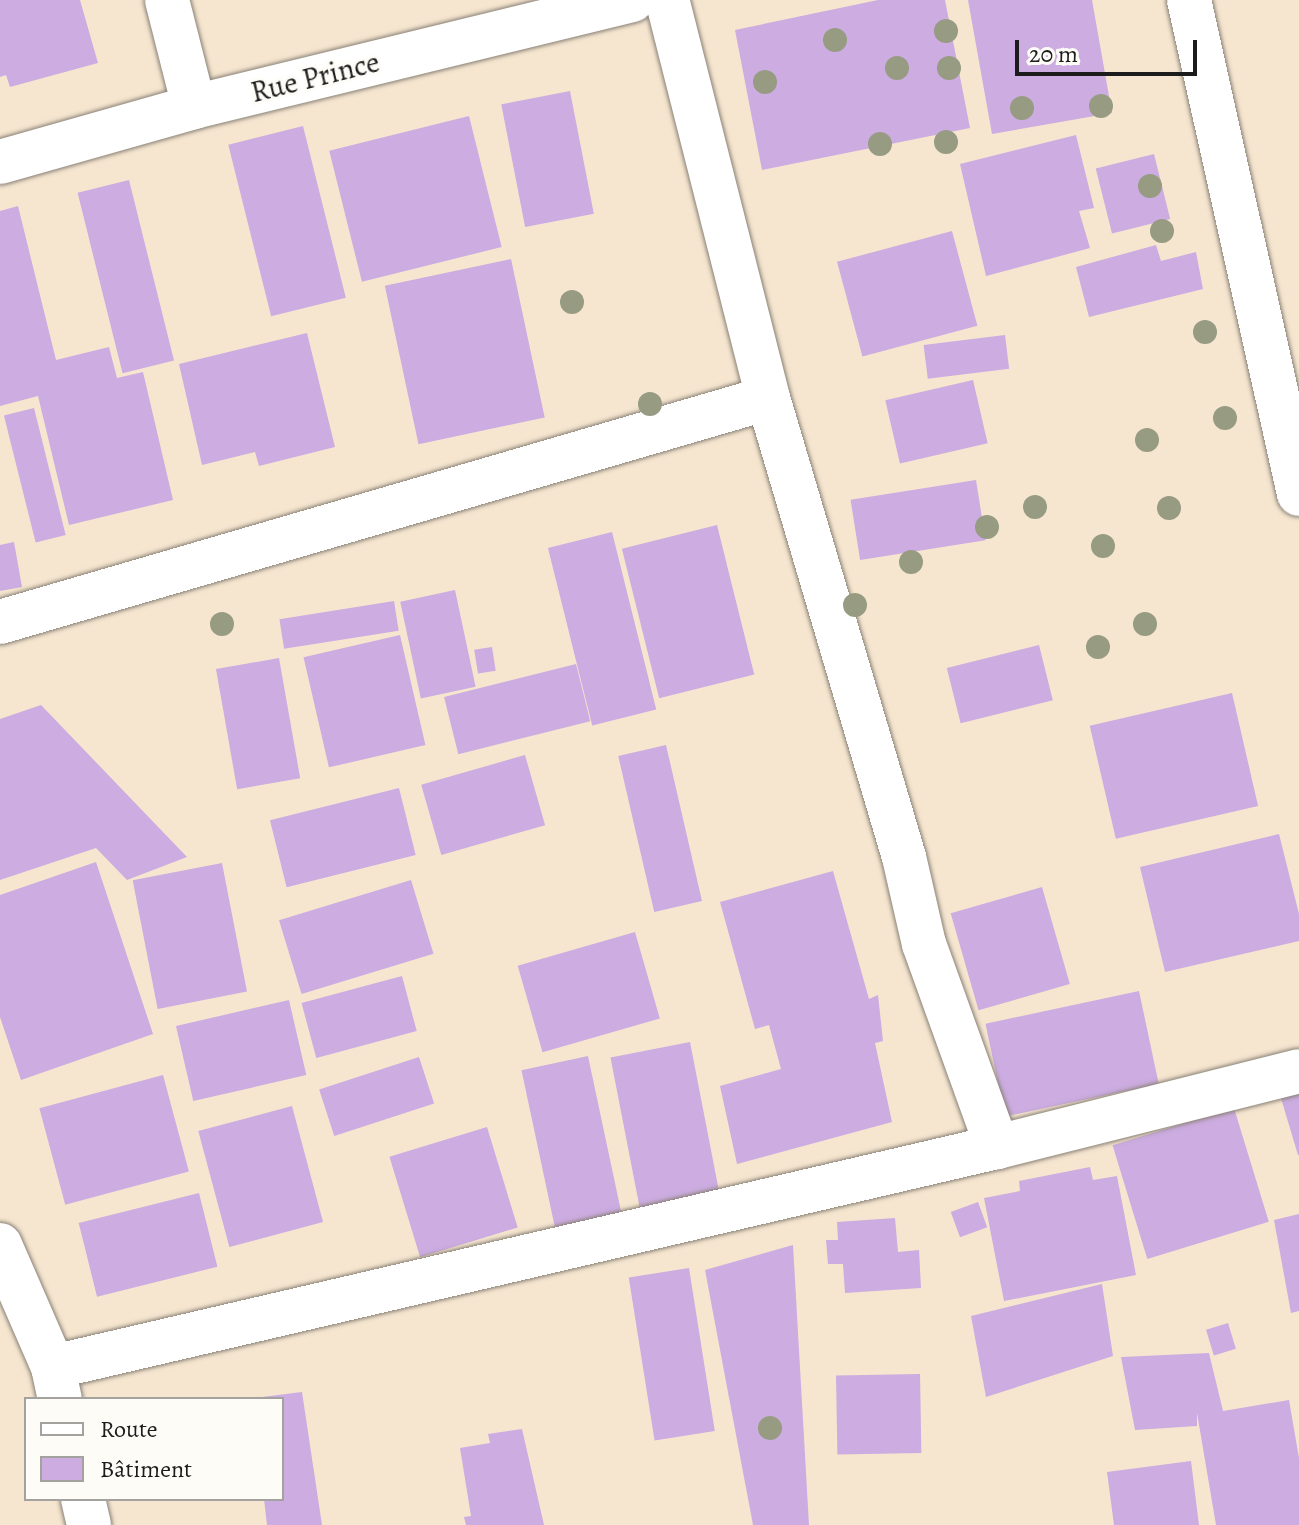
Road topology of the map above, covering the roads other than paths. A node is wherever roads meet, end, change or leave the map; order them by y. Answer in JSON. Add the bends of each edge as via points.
{"nodes":[{"id":1,"x":167,"y":0,"type":"edge"},
{"id":2,"x":632,"y":0,"type":"edge"},
{"id":3,"x":667,"y":0,"type":"edge"},
{"id":4,"x":1189,"y":0,"type":"edge"},
{"id":5,"x":194,"y":107,"type":"junction"},
{"id":6,"x":0,"y":162,"type":"edge"},
{"id":7,"x":768,"y":398,"type":"junction"},
{"id":8,"x":1299,"y":494,"type":"edge"},
{"id":9,"x":0,"y":622,"type":"edge"},
{"id":10,"x":1299,"y":1071,"type":"edge"},
{"id":11,"x":997,"y":1147,"type":"junction"},
{"id":12,"x":0,"y":1245,"type":"edge"},
{"id":13,"x":57,"y":1383,"type":"edge"},
{"id":14,"x":83,"y":1501,"type":"edge"},
{"id":15,"x":89,"y":1525,"type":"edge"}],
"edges":[{"from":1,"to":5,"type":"street"},
{"from":2,"to":5,"type":"street","name":"Rue Prince"},
{"from":3,"to":7,"type":"street"},
{"from":4,"to":8,"type":"street"},
{"from":5,"to":6,"type":"street","name":"Rue Prince"},
{"from":7,"to":9,"type":"street"},
{"from":7,"to":11,"type":"street","via":[[901,845],[924,944]]},
{"from":10,"to":11,"type":"street"},
{"from":11,"to":13,"type":"street"},
{"from":12,"to":13,"type":"street"},
{"from":14,"to":15,"type":"street"}]}
